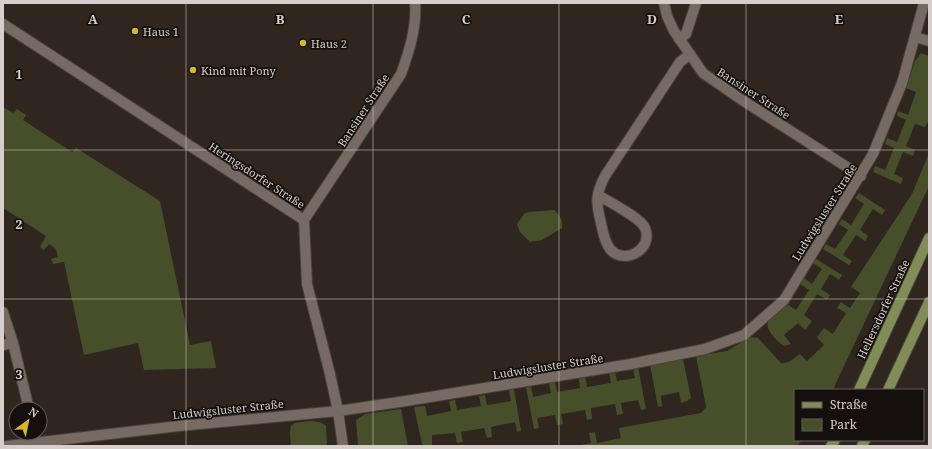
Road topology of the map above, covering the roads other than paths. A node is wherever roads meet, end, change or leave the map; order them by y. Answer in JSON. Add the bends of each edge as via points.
{"nodes":[{"id":1,"x":415,"y":3,"type":"edge"},
{"id":2,"x":664,"y":3,"type":"edge"},
{"id":3,"x":696,"y":3,"type":"edge"},
{"id":4,"x":924,"y":3,"type":"edge"},
{"id":5,"x":3,"y":24,"type":"edge"},
{"id":6,"x":915,"y":37,"type":"junction"},
{"id":7,"x":679,"y":39,"type":"junction"},
{"id":8,"x":929,"y":41,"type":"edge"},
{"id":9,"x":689,"y":55,"type":"junction"},
{"id":10,"x":861,"y":176,"type":"junction"},
{"id":11,"x":598,"y":195,"type":"junction"},
{"id":12,"x":304,"y":220,"type":"junction"},
{"id":13,"x":929,"y":238,"type":"edge"},
{"id":14,"x":929,"y":302,"type":"edge"},
{"id":15,"x":3,"y":312,"type":"edge"},
{"id":16,"x":8,"y":344,"type":"edge"},
{"id":17,"x":858,"y":389,"type":"edge"},
{"id":18,"x":888,"y":389,"type":"edge"},
{"id":19,"x":26,"y":401,"type":"edge"},
{"id":20,"x":338,"y":411,"type":"junction"},
{"id":21,"x":48,"y":437,"type":"edge"},
{"id":22,"x":24,"y":441,"type":"edge"},
{"id":23,"x":7,"y":446,"type":"edge"},
{"id":24,"x":343,"y":446,"type":"edge"}],
"edges":[{"from":1,"to":12,"type":"street","name":"Bansiner Straße","via":[[416,14],[409,54],[401,74]]},
{"from":2,"to":7,"type":"street","name":"Bansiner Straße","via":[[667,16]]},
{"from":3,"to":7,"type":"street","via":[[686,34]]},
{"from":4,"to":6,"type":"street","name":"Ludwigsluster Straße"},
{"from":5,"to":12,"type":"street","name":"Heringsdorfer Straße"},
{"from":6,"to":8,"type":"street"},
{"from":6,"to":10,"type":"street","name":"Ludwigsluster Straße","via":[[902,83],[883,132]]},
{"from":7,"to":9,"type":"street","name":"Bansiner Straße"},
{"from":9,"to":10,"type":"street","name":"Bansiner Straße","via":[[703,73]]},
{"from":9,"to":11,"type":"street","via":[[680,62],[609,169],[599,187]]},
{"from":10,"to":20,"type":"street","name":"Ludwigsluster Straße","via":[[784,300],[744,335],[704,349],[631,364]]},
{"from":11,"to":11,"type":"street","via":[[596,204],[611,250],[621,256],[632,256],[642,250],[646,239],[645,228],[639,220]]},
{"from":12,"to":20,"type":"street","name":"Heringsdorfer Straße","via":[[308,284]]},
{"from":13,"to":17,"type":"main road","name":"Hellersdorfer Straße"},
{"from":14,"to":18,"type":"main road"},
{"from":15,"to":16,"type":"street"},
{"from":16,"to":19,"type":"street"},
{"from":20,"to":21,"type":"street","name":"Ludwigsluster Straße"},
{"from":20,"to":24,"type":"street","name":"Heringsdorfer Straße"},
{"from":22,"to":23,"type":"street","name":"Ludwigsluster Straße"}]}
